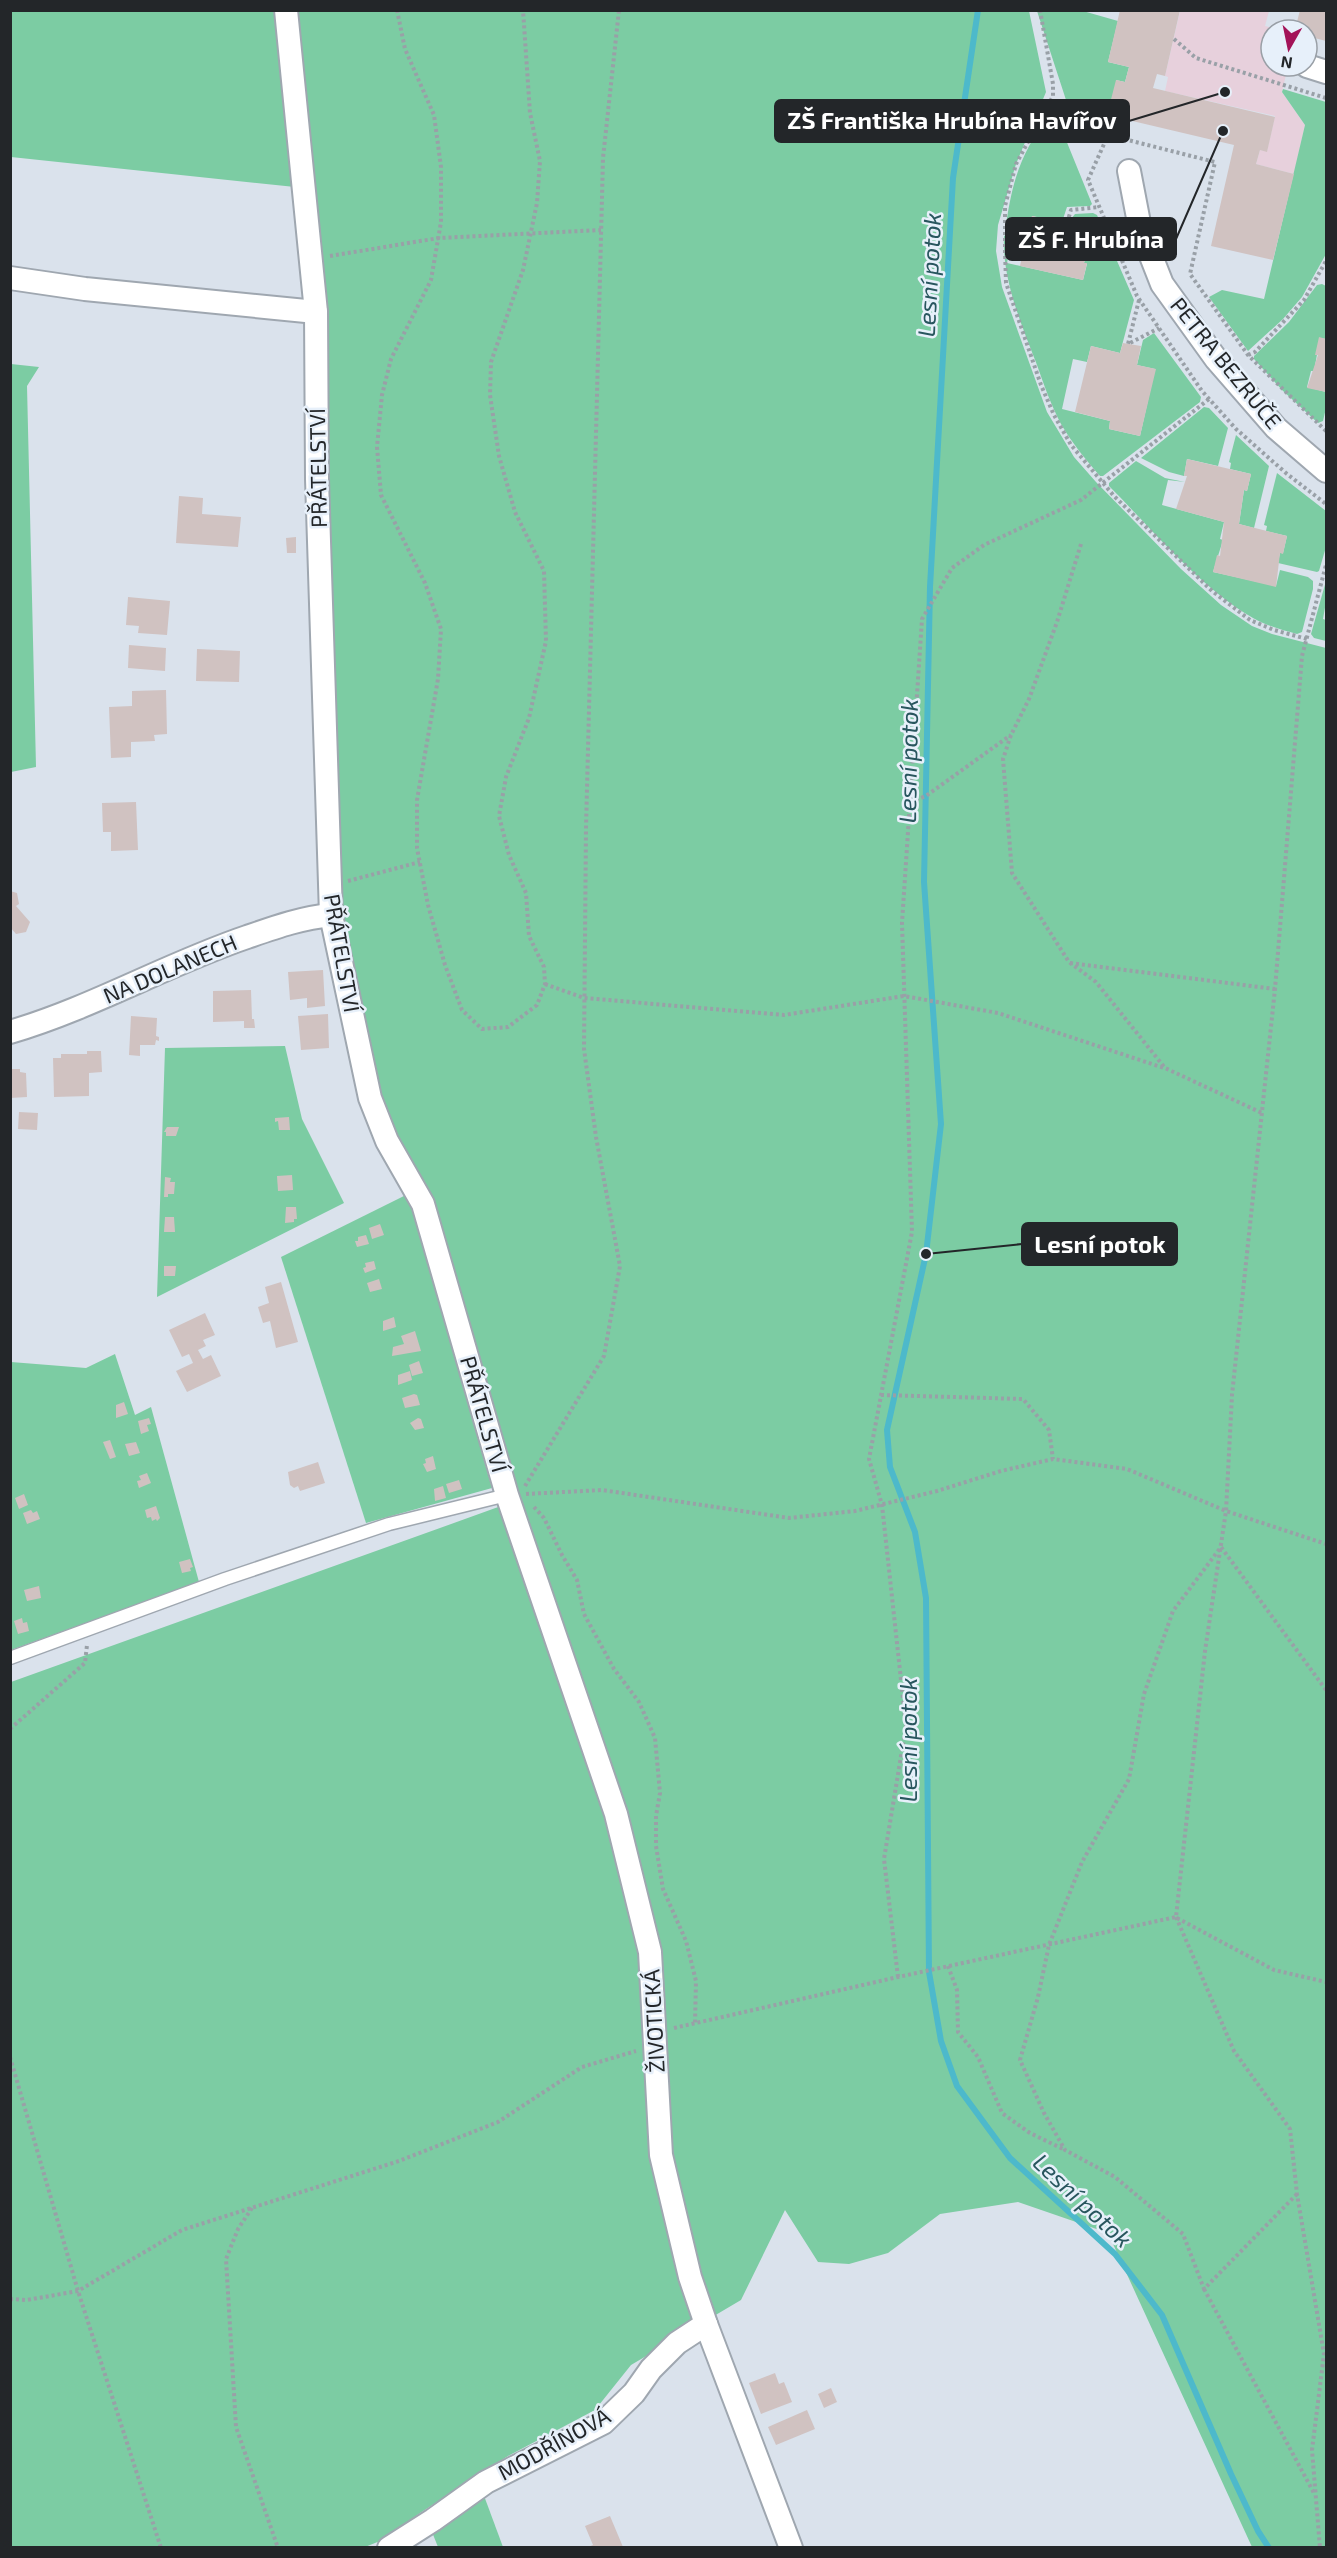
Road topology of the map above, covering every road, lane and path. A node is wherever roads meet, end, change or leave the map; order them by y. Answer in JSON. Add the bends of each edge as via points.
{"nodes":[{"id":1,"x":286,"y":10,"type":"edge"},
{"id":2,"x":397,"y":10,"type":"edge"},
{"id":3,"x":523,"y":10,"type":"edge"},
{"id":4,"x":619,"y":10,"type":"edge"},
{"id":5,"x":1040,"y":10,"type":"edge"},
{"id":6,"x":1174,"y":39,"type":"dead end"},
{"id":7,"x":1326,"y":98,"type":"edge"},
{"id":8,"x":1129,"y":171,"type":"dead end"},
{"id":9,"x":1099,"y":207,"type":"dead end"},
{"id":10,"x":1067,"y":224,"type":"dead end"},
{"id":11,"x":601,"y":230,"type":"junction"},
{"id":12,"x":531,"y":233,"type":"junction"},
{"id":13,"x":439,"y":238,"type":"junction"},
{"id":14,"x":310,"y":259,"type":"junction"},
{"id":15,"x":1326,"y":261,"type":"edge"},
{"id":16,"x":10,"y":278,"type":"edge"},
{"id":17,"x":1139,"y":299,"type":"dead end"},
{"id":18,"x":316,"y":312,"type":"junction"},
{"id":19,"x":1159,"y":328,"type":"dead end"},
{"id":20,"x":1248,"y":355,"type":"dead end"},
{"id":21,"x":1209,"y":399,"type":"dead end"},
{"id":22,"x":1326,"y":421,"type":"edge"},
{"id":23,"x":1324,"y":429,"type":"dead end"},
{"id":24,"x":1326,"y":471,"type":"edge"},
{"id":25,"x":1103,"y":482,"type":"junction"},
{"id":26,"x":1081,"y":544,"type":"dead end"},
{"id":27,"x":1326,"y":565,"type":"edge"},
{"id":28,"x":1307,"y":639,"type":"junction"},
{"id":29,"x":1011,"y":735,"type":"junction"},
{"id":30,"x":910,"y":802,"type":"junction"},
{"id":31,"x":420,"y":862,"type":"junction"},
{"id":32,"x":330,"y":886,"type":"junction"},
{"id":33,"x":331,"y":915,"type":"junction"},
{"id":34,"x":1069,"y":962,"type":"junction"},
{"id":35,"x":545,"y":984,"type":"junction"},
{"id":36,"x":1275,"y":989,"type":"junction"},
{"id":37,"x":904,"y":996,"type":"junction"},
{"id":38,"x":584,"y":998,"type":"junction"},
{"id":39,"x":10,"y":1032,"type":"edge"},
{"id":40,"x":1165,"y":1068,"type":"junction"},
{"id":41,"x":1262,"y":1113,"type":"junction"},
{"id":42,"x":881,"y":1395,"type":"junction"},
{"id":43,"x":1053,"y":1459,"type":"junction"},
{"id":44,"x":513,"y":1495,"type":"junction"},
{"id":45,"x":882,"y":1504,"type":"junction"},
{"id":46,"x":1226,"y":1511,"type":"junction"},
{"id":47,"x":1326,"y":1544,"type":"edge"},
{"id":48,"x":1221,"y":1547,"type":"junction"},
{"id":49,"x":89,"y":1629,"type":"junction"},
{"id":50,"x":10,"y":1658,"type":"edge"},
{"id":51,"x":1326,"y":1690,"type":"edge"},
{"id":52,"x":10,"y":1729,"type":"edge"},
{"id":53,"x":1176,"y":1917,"type":"junction"},
{"id":54,"x":1048,"y":1945,"type":"junction"},
{"id":55,"x":945,"y":1967,"type":"junction"},
{"id":56,"x":898,"y":1977,"type":"junction"},
{"id":57,"x":1326,"y":1982,"type":"edge"},
{"id":58,"x":695,"y":2023,"type":"junction"},
{"id":59,"x":656,"y":2038,"type":"junction"},
{"id":60,"x":10,"y":2057,"type":"edge"},
{"id":61,"x":1065,"y":2150,"type":"junction"},
{"id":62,"x":1297,"y":2194,"type":"junction"},
{"id":63,"x":253,"y":2207,"type":"junction"},
{"id":64,"x":1204,"y":2289,"type":"junction"},
{"id":65,"x":78,"y":2291,"type":"junction"},
{"id":66,"x":10,"y":2299,"type":"edge"},
{"id":67,"x":706,"y":2324,"type":"junction"},
{"id":68,"x":1316,"y":2496,"type":"junction"},
{"id":69,"x":161,"y":2547,"type":"edge"},
{"id":70,"x":278,"y":2547,"type":"edge"},
{"id":71,"x":389,"y":2547,"type":"edge"},
{"id":72,"x":791,"y":2547,"type":"edge"},
{"id":73,"x":1320,"y":2547,"type":"edge"}],
"edges":[{"from":1,"to":14,"type":"street","name":"PŘÁTELSTVÍ"},
{"from":2,"to":13,"type":"path","via":[[405,49],[434,115],[441,167]]},
{"from":3,"to":12,"type":"path","via":[[530,113],[540,161]]},
{"from":4,"to":11,"type":"path","via":[[603,158]]},
{"from":5,"to":25,"type":"path","via":[[1053,96],[1016,164],[1005,206],[1006,284],[1054,415],[1071,445]]},
{"from":6,"to":7,"type":"path","via":[[1196,58]]},
{"from":8,"to":24,"type":"street","name":"PETRA BEZRUČE","via":[[1140,228],[1162,284],[1216,359],[1276,428]]},
{"from":9,"to":10,"type":"path","via":[[1071,210]]},
{"from":11,"to":12,"type":"path"},
{"from":11,"to":38,"type":"path"},
{"from":12,"to":13,"type":"path"},
{"from":12,"to":35,"type":"path","via":[[523,270],[491,362],[490,395],[498,456],[512,501],[544,571],[546,641],[529,718],[506,777],[500,816],[508,855],[526,893],[529,936],[544,967]]},
{"from":13,"to":14,"type":"path"},
{"from":13,"to":31,"type":"path","via":[[431,280],[391,360],[382,395],[377,447],[381,495],[425,583],[441,629],[438,680],[417,800]]},
{"from":14,"to":18,"type":"street","name":"PŘÁTELSTVÍ"},
{"from":15,"to":20,"type":"path","via":[[1304,300]]},
{"from":16,"to":18,"type":"street"},
{"from":17,"to":19,"type":"path","via":[[1128,344]]},
{"from":18,"to":32,"type":"street","name":"PŘÁTELSTVÍ","via":[[317,478]]},
{"from":21,"to":25,"type":"path"},
{"from":22,"to":23,"type":"path"},
{"from":25,"to":28,"type":"path","via":[[1212,591],[1250,620]]},
{"from":25,"to":30,"type":"path","via":[[1081,500],[984,545],[952,568],[922,619]]},
{"from":26,"to":29,"type":"path","via":[[1029,699]]},
{"from":27,"to":28,"type":"path"},
{"from":28,"to":36,"type":"path","via":[[1302,656]]},
{"from":29,"to":30,"type":"path","via":[[926,796]]},
{"from":29,"to":34,"type":"path","via":[[1003,759],[1012,873]]},
{"from":30,"to":37,"type":"path","via":[[902,923]]},
{"from":31,"to":32,"type":"path"},
{"from":31,"to":35,"type":"path","via":[[434,925],[462,1010],[482,1029],[508,1027],[537,1005]]},
{"from":32,"to":33,"type":"street","name":"PŘÁTELSTVÍ"},
{"from":33,"to":39,"type":"street","name":"NA DOLANECH","via":[[302,918],[202,952],[106,997]]},
{"from":33,"to":44,"type":"street","name":"PŘÁTELSTVÍ","via":[[370,1098],[387,1141],[423,1204]]},
{"from":34,"to":36,"type":"path"},
{"from":34,"to":40,"type":"path","via":[[1096,982]]},
{"from":35,"to":38,"type":"path"},
{"from":36,"to":41,"type":"path"},
{"from":37,"to":38,"type":"path","via":[[784,1014]]},
{"from":37,"to":40,"type":"path","via":[[998,1013]]},
{"from":37,"to":42,"type":"path","via":[[912,1232]]},
{"from":38,"to":44,"type":"path","via":[[584,1049],[620,1266],[604,1356]]},
{"from":40,"to":41,"type":"path"},
{"from":41,"to":46,"type":"path","via":[[1232,1395]]},
{"from":42,"to":43,"type":"path","via":[[1023,1399],[1049,1430]]},
{"from":42,"to":45,"type":"path","via":[[869,1459]]},
{"from":43,"to":45,"type":"path"},
{"from":43,"to":46,"type":"path","via":[[1127,1469]]},
{"from":44,"to":45,"type":"path","via":[[602,1490],[789,1518]]},
{"from":44,"to":49,"type":"lane","via":[[389,1524]]},
{"from":44,"to":58,"type":"path","via":[[544,1518],[577,1580],[584,1614],[614,1668],[639,1702],[655,1738],[660,1793],[656,1846],[663,1889],[686,1941],[696,1981]]},
{"from":44,"to":59,"type":"street","name":"ŽIVOTICKÁ","via":[[616,1814],[650,1952]]},
{"from":45,"to":56,"type":"path","via":[[906,1726],[884,1859]]},
{"from":46,"to":47,"type":"path"},
{"from":46,"to":48,"type":"path"},
{"from":48,"to":51,"type":"path"},
{"from":48,"to":53,"type":"path","via":[[1205,1651]]},
{"from":48,"to":54,"type":"path","via":[[1173,1611],[1144,1694],[1129,1779],[1082,1862]]},
{"from":49,"to":50,"type":"lane"},
{"from":49,"to":52,"type":"path","via":[[85,1663]]},
{"from":53,"to":54,"type":"path"},
{"from":53,"to":57,"type":"path","via":[[1274,1970]]},
{"from":53,"to":62,"type":"path","via":[[1234,2051],[1290,2129]]},
{"from":54,"to":55,"type":"path"},
{"from":54,"to":61,"type":"path","via":[[1020,2060]]},
{"from":55,"to":56,"type":"path"},
{"from":55,"to":61,"type":"path","via":[[957,1990],[958,2032],[978,2057],[1002,2113],[1030,2133]]},
{"from":56,"to":58,"type":"path"},
{"from":58,"to":59,"type":"path"},
{"from":59,"to":63,"type":"path","via":[[582,2067],[498,2122],[399,2161]]},
{"from":59,"to":67,"type":"street","name":"ŽIVOTICKÁ","via":[[661,2155],[690,2277]]},
{"from":60,"to":65,"type":"path"},
{"from":61,"to":64,"type":"path","via":[[1115,2177],[1183,2234]]},
{"from":62,"to":64,"type":"path"},
{"from":62,"to":68,"type":"path","via":[[1324,2354],[1312,2450]]},
{"from":63,"to":65,"type":"path","via":[[182,2230]]},
{"from":63,"to":70,"type":"path","via":[[238,2229],[226,2259],[236,2427]]},
{"from":64,"to":68,"type":"path"},
{"from":65,"to":66,"type":"path"},
{"from":65,"to":69,"type":"path"},
{"from":67,"to":71,"type":"street","name":"MODŘÍNOVÁ","via":[[676,2343],[603,2423],[486,2482]]},
{"from":67,"to":72,"type":"street","name":"ŽIVOTICKÁ"},
{"from":68,"to":73,"type":"path"}]}
